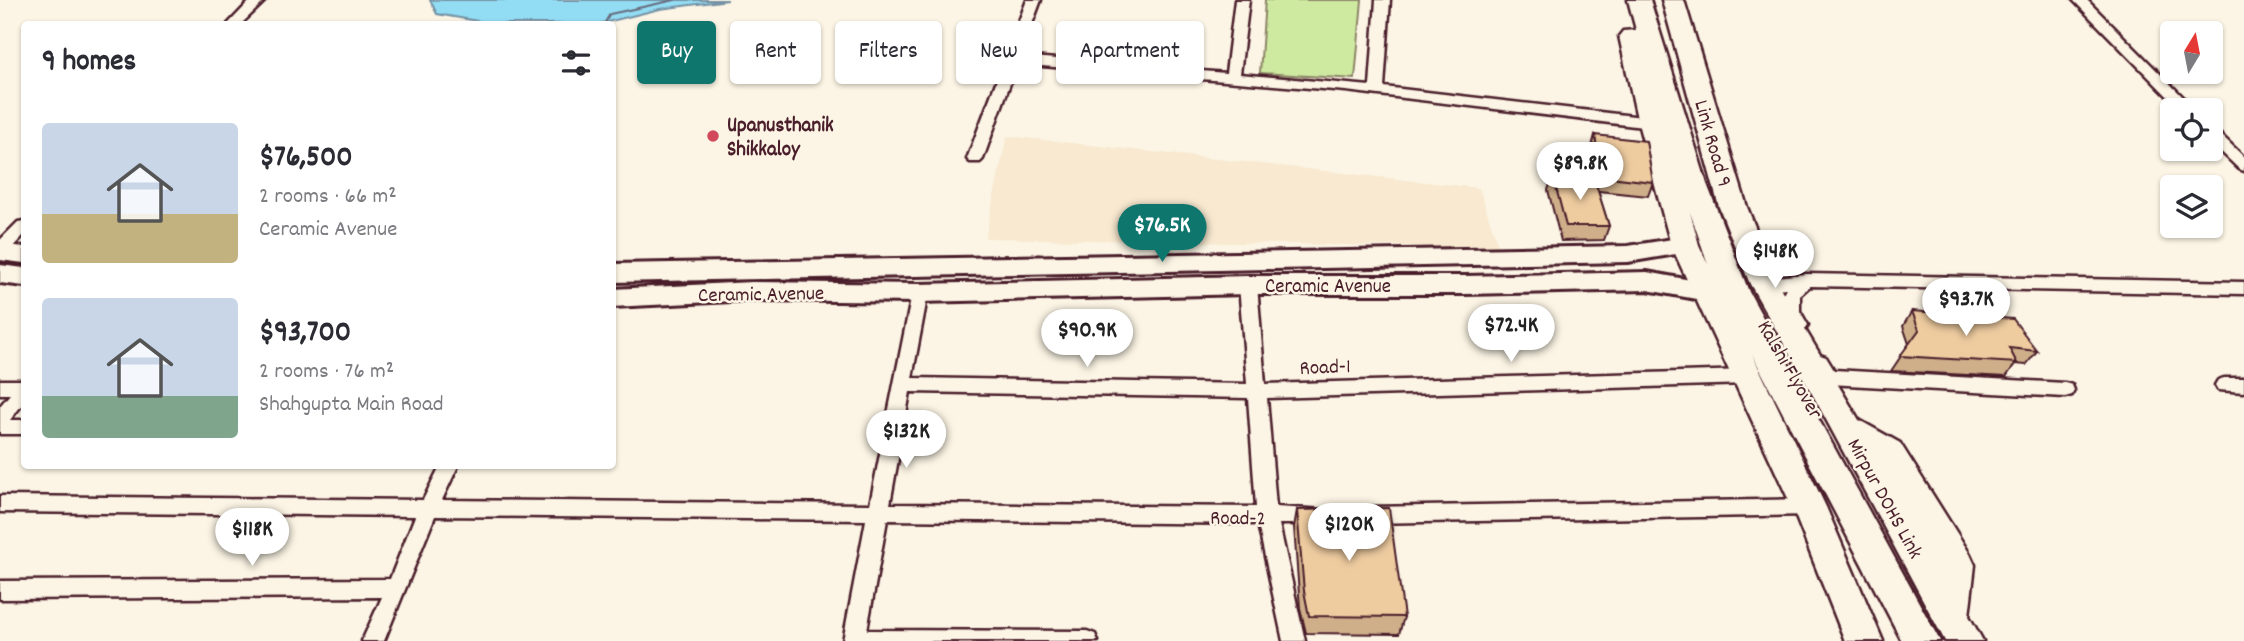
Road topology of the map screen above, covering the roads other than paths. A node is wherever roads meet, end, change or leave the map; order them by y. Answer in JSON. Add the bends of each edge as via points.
{"nodes":[{"id":1,"x":259,"y":0,"type":"edge"},
{"id":2,"x":1034,"y":0,"type":"edge"},
{"id":3,"x":1242,"y":0,"type":"edge"},
{"id":4,"x":1383,"y":0,"type":"edge"},
{"id":5,"x":1623,"y":0,"type":"edge"},
{"id":6,"x":1639,"y":0,"type":"edge"},
{"id":7,"x":1658,"y":0,"type":"edge"},
{"id":8,"x":1673,"y":0,"type":"edge"},
{"id":9,"x":2080,"y":0,"type":"edge"},
{"id":10,"x":237,"y":21,"type":"edge"},
{"id":11,"x":1026,"y":21,"type":"edge"},
{"id":12,"x":1042,"y":62,"type":"edge"},
{"id":13,"x":1232,"y":78,"type":"junction"},
{"id":14,"x":1003,"y":84,"type":"edge"},
{"id":15,"x":1377,"y":90,"type":"junction"},
{"id":16,"x":2177,"y":98,"type":"edge"},
{"id":17,"x":1651,"y":123,"type":"junction"},
{"id":18,"x":2223,"y":145,"type":"edge"},
{"id":19,"x":975,"y":159,"type":"dead end"},
{"id":20,"x":2244,"y":166,"type":"edge"},
{"id":21,"x":21,"y":229,"type":"edge"},
{"id":22,"x":1685,"y":245,"type":"junction"},
{"id":23,"x":0,"y":251,"type":"edge"},
{"id":24,"x":21,"y":254,"type":"edge"},
{"id":25,"x":616,"y":273,"type":"edge"},
{"id":26,"x":0,"y":274,"type":"edge"},
{"id":27,"x":1759,"y":274,"type":"junction"},
{"id":28,"x":21,"y":277,"type":"edge"},
{"id":29,"x":1806,"y":280,"type":"junction"},
{"id":30,"x":1248,"y":285,"type":"junction"},
{"id":31,"x":2244,"y":289,"type":"edge"},
{"id":32,"x":1707,"y":292,"type":"junction"},
{"id":33,"x":919,"y":293,"type":"junction"},
{"id":34,"x":616,"y":298,"type":"edge"},
{"id":35,"x":1749,"y":377,"type":"junction"},
{"id":36,"x":902,"y":385,"type":"junction"},
{"id":37,"x":2224,"y":385,"type":"dead end"},
{"id":38,"x":2244,"y":385,"type":"edge"},
{"id":39,"x":0,"y":387,"type":"edge"},
{"id":40,"x":21,"y":389,"type":"edge"},
{"id":41,"x":2066,"y":390,"type":"dead end"},
{"id":42,"x":1256,"y":391,"type":"junction"},
{"id":43,"x":21,"y":393,"type":"edge"},
{"id":44,"x":0,"y":419,"type":"edge"},
{"id":45,"x":0,"y":427,"type":"edge"},
{"id":46,"x":21,"y":427,"type":"edge"},
{"id":47,"x":448,"y":469,"type":"edge"},
{"id":48,"x":0,"y":504,"type":"edge"},
{"id":49,"x":1809,"y":507,"type":"junction"},
{"id":50,"x":428,"y":509,"type":"junction"},
{"id":51,"x":878,"y":511,"type":"junction"},
{"id":52,"x":1267,"y":517,"type":"junction"},
{"id":53,"x":397,"y":588,"type":"junction"},
{"id":54,"x":0,"y":590,"type":"edge"},
{"id":55,"x":1952,"y":633,"type":"edge"},
{"id":56,"x":373,"y":641,"type":"edge"},
{"id":57,"x":854,"y":641,"type":"edge"},
{"id":58,"x":1087,"y":641,"type":"edge"},
{"id":59,"x":1294,"y":641,"type":"edge"},
{"id":60,"x":1864,"y":641,"type":"edge"},
{"id":61,"x":1921,"y":641,"type":"edge"}],
"edges":[{"from":1,"to":10,"type":"street"},
{"from":2,"to":11,"type":"street"},
{"from":3,"to":13,"type":"street"},
{"from":4,"to":15,"type":"street"},
{"from":5,"to":17,"type":"main road"},
{"from":6,"to":61,"type":"main road","via":[[1717,254]]},
{"from":7,"to":55,"type":"main road","name":"Kalshi Flyover","via":[[1712,197],[1745,286]]},
{"from":8,"to":27,"type":"main road","name":"Link Road 9","via":[[1733,207]]},
{"from":9,"to":16,"type":"street"},
{"from":12,"to":13,"type":"street"},
{"from":13,"to":15,"type":"street"},
{"from":14,"to":19,"type":"street"},
{"from":15,"to":17,"type":"street"},
{"from":17,"to":22,"type":"main road"},
{"from":18,"to":20,"type":"street"},
{"from":21,"to":23,"type":"street"},
{"from":22,"to":25,"type":"main road","name":"Ceramic Avenue","via":[[1628,254]]},
{"from":22,"to":32,"type":"main road"},
{"from":23,"to":24,"type":"main road"},
{"from":26,"to":28,"type":"main road"},
{"from":27,"to":29,"type":"street"},
{"from":27,"to":55,"type":"main road","name":"Mirpur DOHS Link","via":[[1848,429],[1888,452],[1957,565]]},
{"from":29,"to":31,"type":"street"},
{"from":29,"to":41,"type":"street","via":[[1791,293],[1791,311],[1829,377]]},
{"from":30,"to":32,"type":"main road","name":"Ceramic Avenue","via":[[1647,281]]},
{"from":30,"to":33,"type":"main road","name":"Ceramic Avenue"},
{"from":30,"to":42,"type":"street"},
{"from":32,"to":35,"type":"main road"},
{"from":33,"to":34,"type":"main road","name":"Ceramic Avenue","via":[[752,291]]},
{"from":33,"to":36,"type":"street"},
{"from":35,"to":42,"type":"street","name":"Road-1"},
{"from":35,"to":49,"type":"main road"},
{"from":36,"to":42,"type":"street","name":"Road-1"},
{"from":36,"to":51,"type":"street"},
{"from":37,"to":38,"type":"street"},
{"from":39,"to":40,"type":"street"},
{"from":42,"to":52,"type":"street"},
{"from":43,"to":44,"type":"street"},
{"from":45,"to":46,"type":"street"},
{"from":47,"to":50,"type":"street"},
{"from":48,"to":50,"type":"street","name":"Road-2"},
{"from":49,"to":52,"type":"street","name":"Road-2"},
{"from":49,"to":60,"type":"main road"},
{"from":50,"to":51,"type":"street","name":"Road-2"},
{"from":50,"to":53,"type":"street"},
{"from":51,"to":52,"type":"street","name":"Road-2"},
{"from":51,"to":57,"type":"street"},
{"from":52,"to":59,"type":"street"},
{"from":53,"to":54,"type":"street"},
{"from":53,"to":56,"type":"street"},
{"from":57,"to":58,"type":"street"}]}
